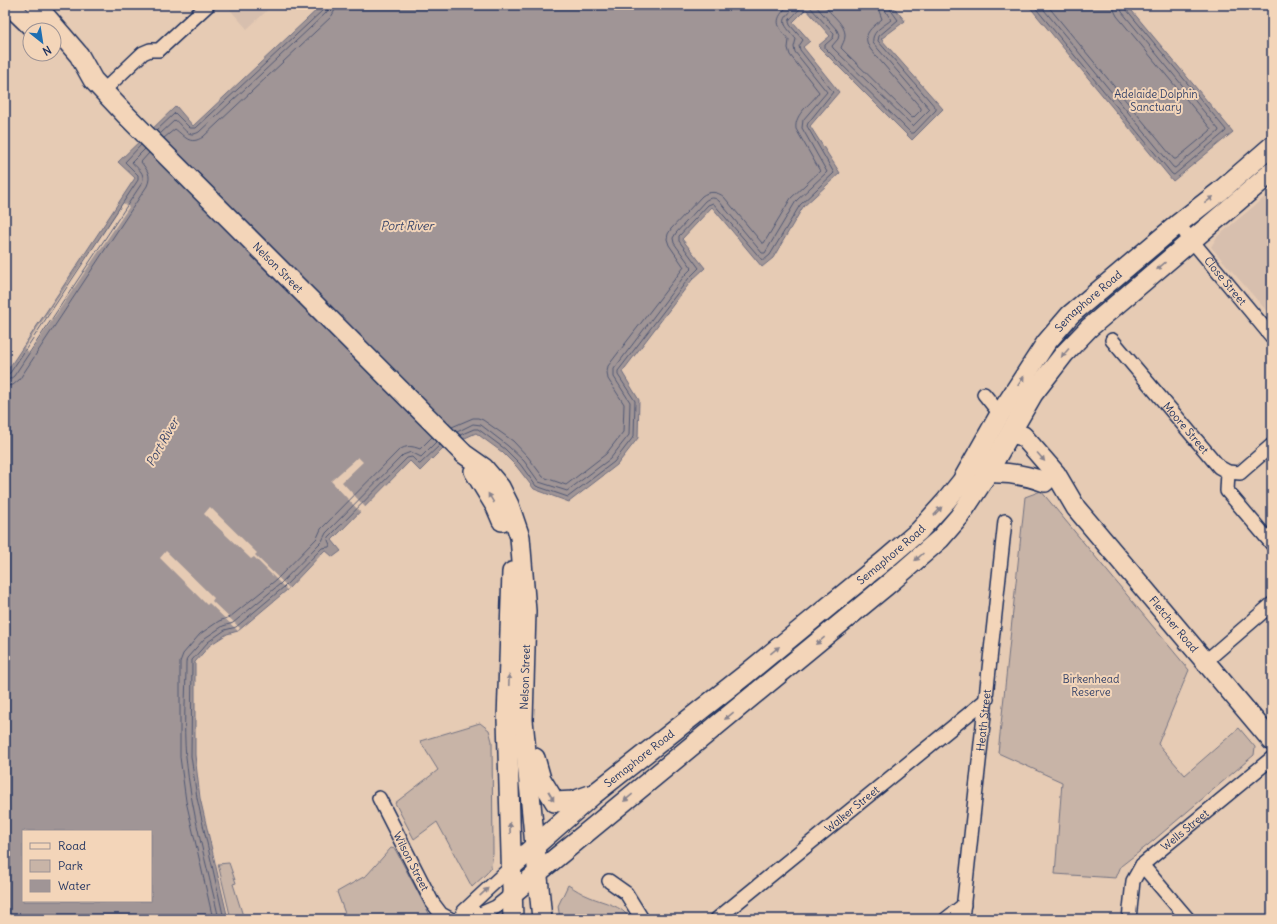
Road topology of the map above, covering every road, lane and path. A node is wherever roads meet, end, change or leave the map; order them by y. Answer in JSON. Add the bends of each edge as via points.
{"nodes":[{"id":1,"x":9,"y":5,"type":"edge"},
{"id":2,"x":36,"y":5,"type":"edge"},
{"id":3,"x":208,"y":5,"type":"edge"},
{"id":4,"x":27,"y":22,"type":"edge"},
{"id":5,"x":62,"y":55,"type":"edge"},
{"id":6,"x":98,"y":86,"type":"junction"},
{"id":7,"x":1272,"y":146,"type":"edge"},
{"id":8,"x":1272,"y":172,"type":"edge"},
{"id":9,"x":1178,"y":224,"type":"junction"},
{"id":10,"x":1191,"y":240,"type":"junction"},
{"id":11,"x":1272,"y":337,"type":"edge"},
{"id":12,"x":1112,"y":340,"type":"dead end"},
{"id":13,"x":984,"y":394,"type":"dead end"},
{"id":14,"x":1000,"y":414,"type":"junction"},
{"id":15,"x":1011,"y":433,"type":"junction"},
{"id":16,"x":1272,"y":446,"type":"edge"},
{"id":17,"x":464,"y":454,"type":"junction"},
{"id":18,"x":1228,"y":472,"type":"junction"},
{"id":19,"x":987,"y":473,"type":"junction"},
{"id":20,"x":1045,"y":482,"type":"junction"},
{"id":21,"x":1076,"y":508,"type":"junction"},
{"id":22,"x":1005,"y":521,"type":"dead end"},
{"id":23,"x":1272,"y":544,"type":"edge"},
{"id":24,"x":1272,"y":604,"type":"edge"},
{"id":25,"x":1206,"y":661,"type":"junction"},
{"id":26,"x":987,"y":699,"type":"junction"},
{"id":27,"x":524,"y":720,"type":"junction"},
{"id":28,"x":1272,"y":741,"type":"edge"},
{"id":29,"x":1272,"y":758,"type":"edge"},
{"id":30,"x":594,"y":794,"type":"junction"},
{"id":31,"x":379,"y":798,"type":"dead end"},
{"id":32,"x":535,"y":845,"type":"junction"},
{"id":33,"x":1142,"y":865,"type":"junction"},
{"id":34,"x":511,"y":867,"type":"junction"},
{"id":35,"x":538,"y":872,"type":"junction"},
{"id":36,"x":609,"y":881,"type":"dead end"},
{"id":37,"x":512,"y":894,"type":"junction"},
{"id":38,"x":964,"y":905,"type":"junction"},
{"id":39,"x":472,"y":918,"type":"edge"},
{"id":40,"x":450,"y":919,"type":"edge"},
{"id":41,"x":513,"y":919,"type":"edge"},
{"id":42,"x":542,"y":919,"type":"edge"},
{"id":43,"x":642,"y":919,"type":"edge"},
{"id":44,"x":717,"y":919,"type":"edge"},
{"id":45,"x":946,"y":919,"type":"edge"},
{"id":46,"x":962,"y":919,"type":"edge"},
{"id":47,"x":1129,"y":919,"type":"edge"},
{"id":48,"x":1188,"y":919,"type":"edge"}],
"edges":[{"from":1,"to":4,"type":"main road"},
{"from":2,"to":6,"type":"main road","name":"Nelson Street","via":[[79,55]]},
{"from":3,"to":6,"type":"street","via":[[159,50],[150,50],[143,54]]},
{"from":5,"to":6,"type":"main road","name":"Nelson Street"},
{"from":6,"to":17,"type":"main road","name":"Nelson Street"},
{"from":9,"to":7,"type":"main road","name":"Semaphore Road","one_way":true,"via":[[1220,192]]},
{"from":8,"to":10,"type":"main road","name":"Semaphore Road"},
{"from":9,"to":10,"type":"street","name":"Close Street"},
{"from":14,"to":9,"type":"main road","name":"Semaphore Road","one_way":true,"via":[[1046,343],[1070,315]]},
{"from":10,"to":11,"type":"street","name":"Close Street"},
{"from":10,"to":15,"type":"main road","name":"Semaphore Road","one_way":true,"via":[[1089,328],[1064,354],[1033,394]]},
{"from":12,"to":18,"type":"street","name":"Moore Street","via":[[1219,467]]},
{"from":13,"to":14,"type":"street"},
{"from":14,"to":15,"type":"main road","name":"Fletcher Road"},
{"from":30,"to":14,"type":"main road","name":"Semaphore Road","one_way":true,"via":[[745,675],[919,531],[962,481]]},
{"from":15,"to":19,"type":"main road","name":"Semaphore Road"},
{"from":15,"to":20,"type":"main road","name":"Fletcher Road","via":[[1013,444]]},
{"from":15,"to":21,"type":"main road","name":"Fletcher Road","one_way":true,"via":[[1023,436],[1056,474]]},
{"from":16,"to":18,"type":"street","via":[[1240,473]]},
{"from":17,"to":27,"type":"main road","name":"Nelson Street","via":[[484,468],[500,487],[520,537],[526,611]]},
{"from":34,"to":17,"type":"main road","name":"Nelson Street","one_way":true,"via":[[507,719],[512,573],[504,524]]},
{"from":18,"to":23,"type":"street","via":[[1226,491]]},
{"from":19,"to":20,"type":"main road","via":[[1002,472]]},
{"from":19,"to":35,"type":"main road","name":"Semaphore Road","one_way":true,"via":[[960,517],[940,539]]},
{"from":20,"to":21,"type":"main road","name":"Fletcher Road"},
{"from":21,"to":25,"type":"main road","name":"Fletcher Road"},
{"from":22,"to":26,"type":"street","name":"Heath Street"},
{"from":24,"to":25,"type":"street"},
{"from":25,"to":28,"type":"main road","name":"Fletcher Road"},
{"from":26,"to":38,"type":"street","name":"Heath Street"},
{"from":26,"to":44,"type":"street","name":"Walker Street"},
{"from":27,"to":30,"type":"main road","one_way":true,"via":[[541,779],[555,802],[573,801]]},
{"from":27,"to":32,"type":"main road","name":"Nelson Street"},
{"from":29,"to":33,"type":"street","name":"Wells Street"},
{"from":30,"to":32,"type":"main road","name":"Semaphore Road"},
{"from":31,"to":40,"type":"street","name":"Wilson Street","via":[[432,902],[441,914]]},
{"from":32,"to":34,"type":"main road","name":"Semaphore Road"},
{"from":32,"to":35,"type":"main road","name":"Nelson Street"},
{"from":33,"to":47,"type":"street","name":"Wells Street","via":[[1133,881]]},
{"from":33,"to":48,"type":"street"},
{"from":34,"to":37,"type":"main road","name":"Nelson Street"},
{"from":39,"to":34,"type":"street","name":"Semaphore Road","one_way":true,"via":[[464,911]]},
{"from":35,"to":37,"type":"main road","name":"Semaphore Road"},
{"from":35,"to":42,"type":"main road","name":"Nelson Street"},
{"from":36,"to":43,"type":"street","via":[[626,893]]},
{"from":37,"to":39,"type":"street","name":"Semaphore Road","via":[[496,907]]},
{"from":37,"to":41,"type":"main road","name":"Nelson Street"},
{"from":38,"to":45,"type":"street"},
{"from":38,"to":46,"type":"street","name":"Heath Street"}]}
